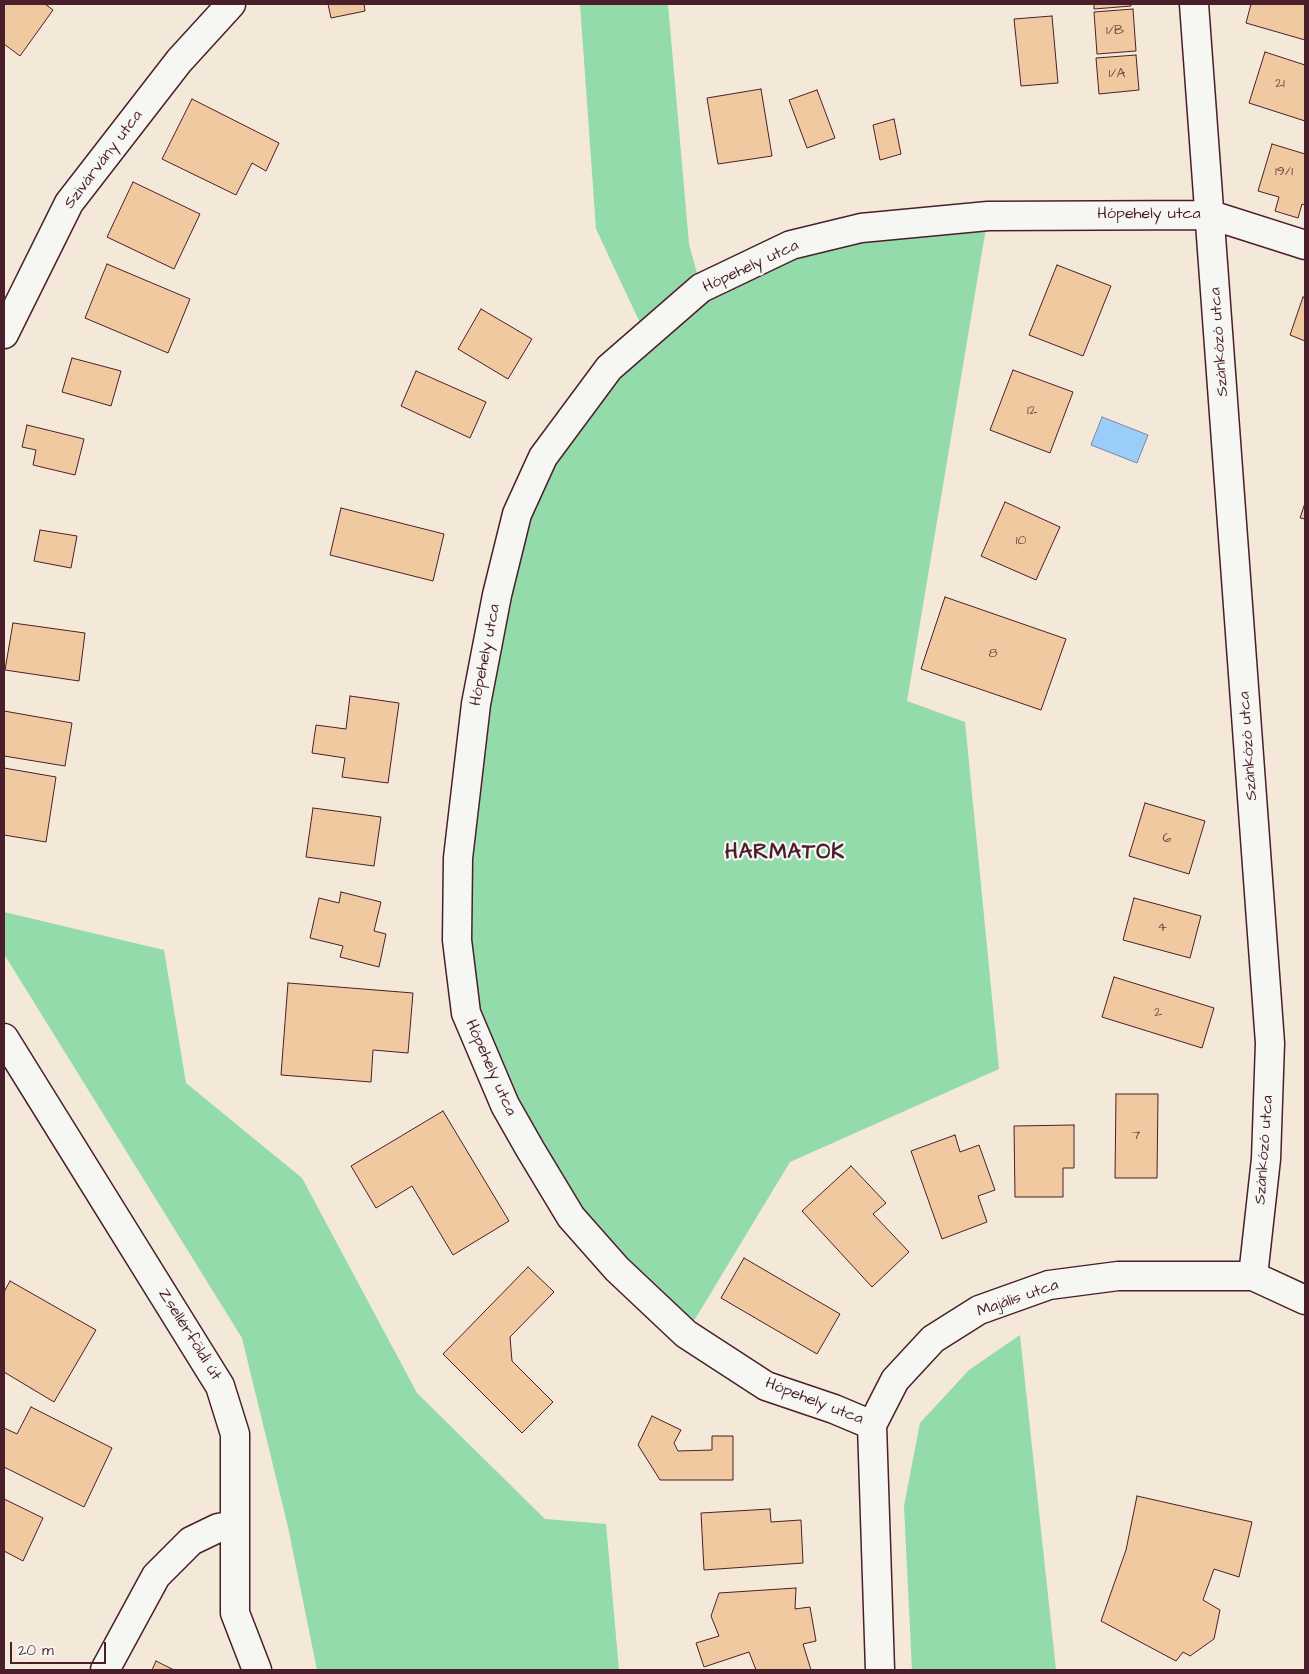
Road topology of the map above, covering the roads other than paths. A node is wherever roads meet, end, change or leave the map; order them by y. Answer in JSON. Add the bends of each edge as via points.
{"nodes":[{"id":1,"x":231,"y":4,"type":"edge"},
{"id":2,"x":1194,"y":4,"type":"edge"},
{"id":3,"x":1211,"y":215,"type":"junction"},
{"id":4,"x":1305,"y":246,"type":"edge"},
{"id":5,"x":4,"y":334,"type":"edge"},
{"id":6,"x":4,"y":1038,"type":"edge"},
{"id":7,"x":1253,"y":1276,"type":"junction"},
{"id":8,"x":1305,"y":1300,"type":"edge"},
{"id":9,"x":872,"y":1425,"type":"junction"},
{"id":10,"x":235,"y":1525,"type":"junction"},
{"id":11,"x":105,"y":1670,"type":"edge"},
{"id":12,"x":257,"y":1670,"type":"edge"},
{"id":13,"x":880,"y":1670,"type":"edge"}],
"edges":[{"from":1,"to":5,"type":"street","name":"Szivárvány utca","via":[[179,61],[69,203]]},
{"from":2,"to":3,"type":"street","name":"Szánkózó utca"},
{"from":3,"to":4,"type":"street"},
{"from":3,"to":7,"type":"street","name":"Szánkózó utca","via":[[1270,1042],[1266,1159]]},
{"from":3,"to":9,"type":"street","name":"Hópehely utca","via":[[988,216],[861,228],[791,245],[701,288],[609,368],[543,457],[517,514],[476,704],[458,858],[458,940],[466,1014],[505,1105],[530,1149],[571,1217],[616,1269],[686,1334],[766,1386]]},
{"from":6,"to":10,"type":"street","name":"Zsellérföldi út","via":[[220,1386],[235,1434]]},
{"from":7,"to":8,"type":"street","name":"Majális utca"},
{"from":7,"to":9,"type":"street","name":"Majális utca","via":[[1118,1276],[1049,1285],[979,1310],[933,1339],[895,1380]]},
{"from":9,"to":13,"type":"street","name":"Majális utca"},
{"from":10,"to":11,"type":"street","via":[[218,1528],[191,1541],[156,1576]]},
{"from":10,"to":12,"type":"street","name":"Zsellérföldi út","via":[[235,1613]]}]}
